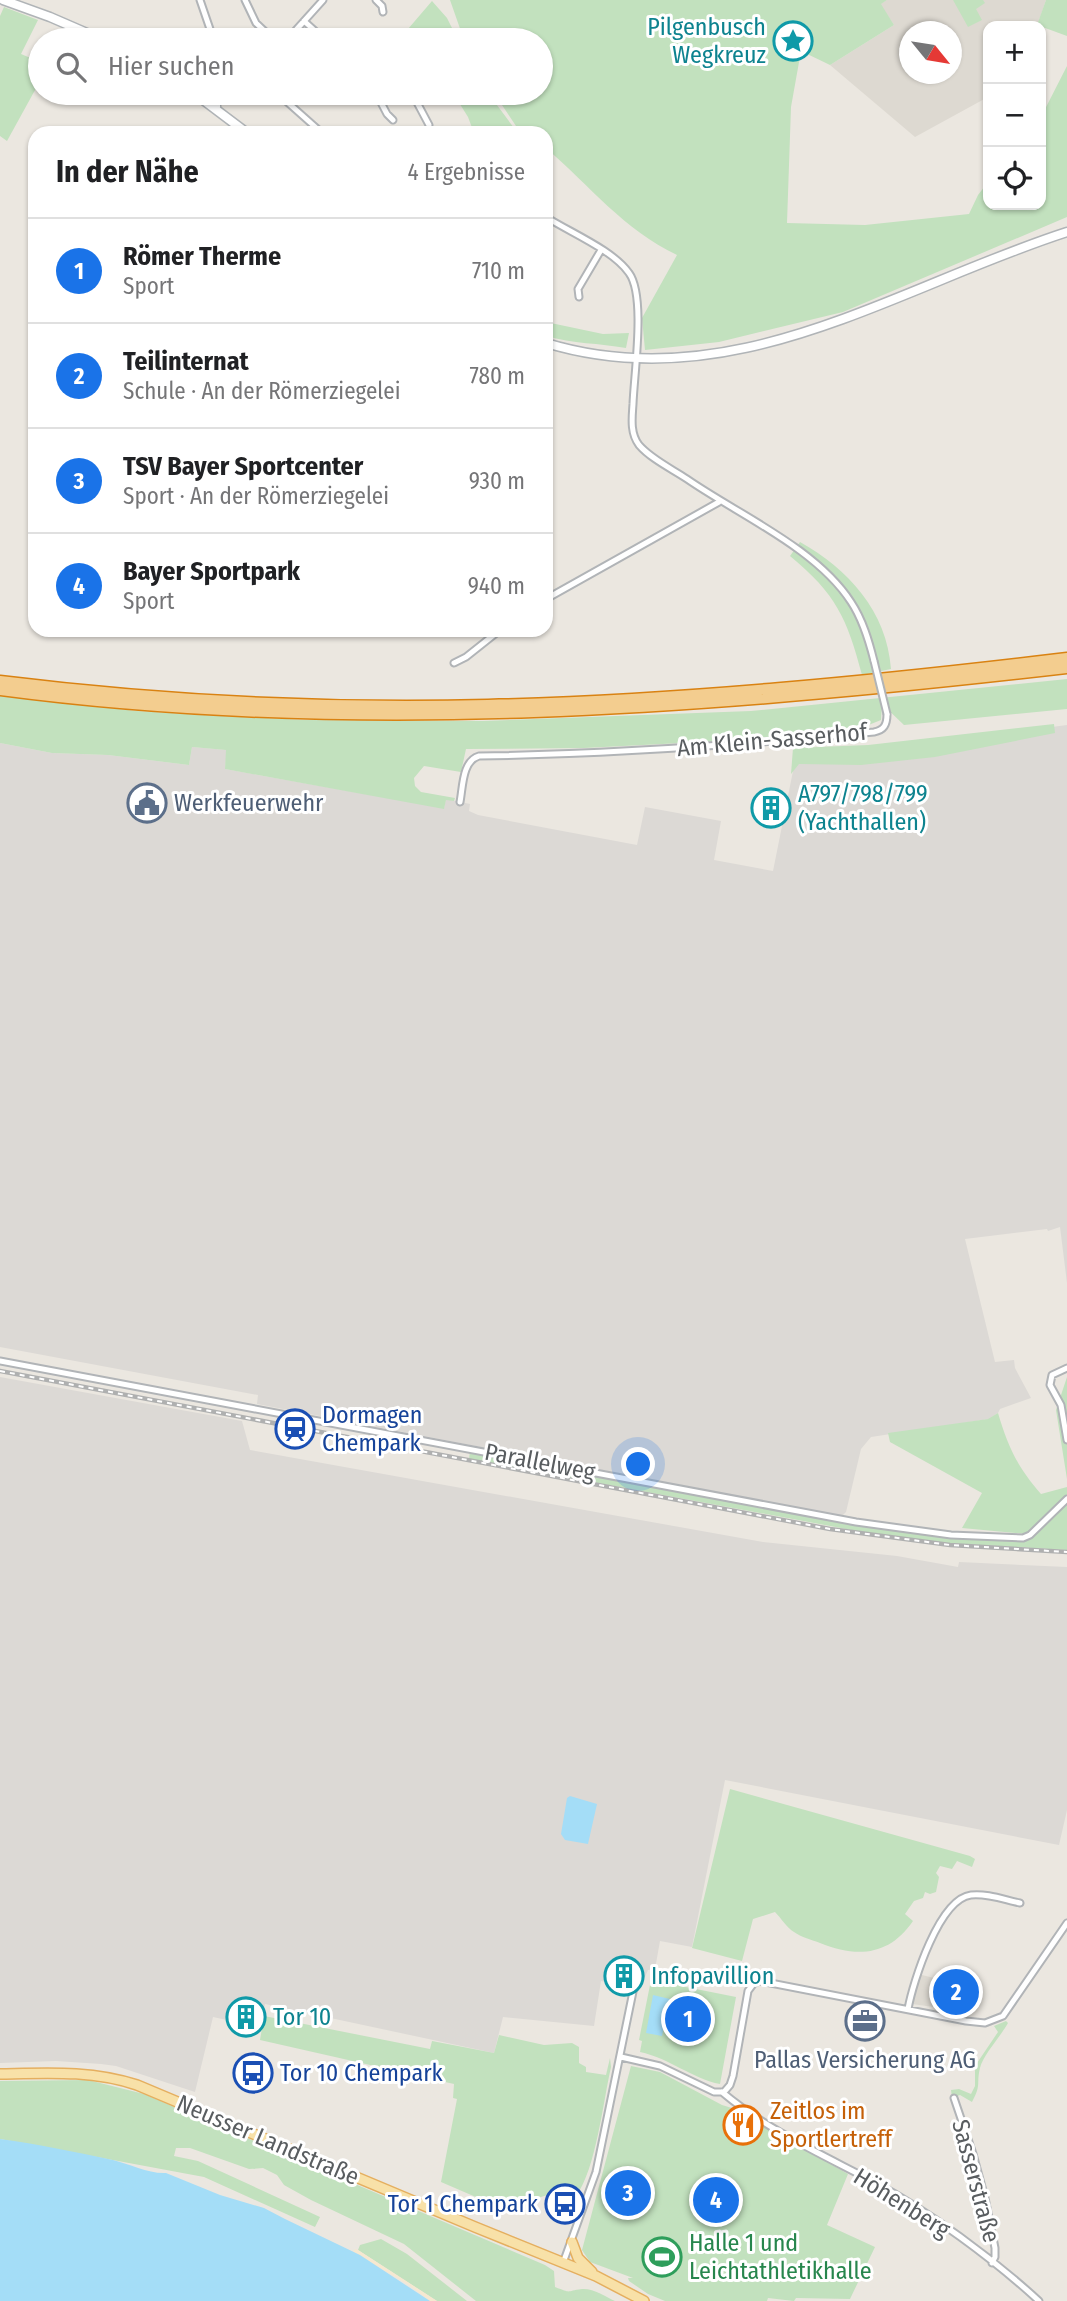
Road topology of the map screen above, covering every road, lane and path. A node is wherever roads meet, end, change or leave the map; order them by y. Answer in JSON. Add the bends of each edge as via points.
{"nodes":[{"id":1,"x":3,"y":0,"type":"edge"},
{"id":2,"x":200,"y":0,"type":"edge"},
{"id":3,"x":245,"y":0,"type":"edge"},
{"id":4,"x":323,"y":0,"type":"edge"},
{"id":5,"x":376,"y":0,"type":"edge"},
{"id":6,"x":383,"y":12,"type":"dead end"},
{"id":7,"x":304,"y":21,"type":"junction"},
{"id":8,"x":75,"y":28,"type":"edge"},
{"id":9,"x":209,"y":28,"type":"edge"},
{"id":10,"x":261,"y":28,"type":"edge"},
{"id":11,"x":298,"y":28,"type":"edge"},
{"id":12,"x":312,"y":28,"type":"edge"},
{"id":13,"x":211,"y":105,"type":"edge"},
{"id":14,"x":215,"y":105,"type":"edge"},
{"id":15,"x":290,"y":105,"type":"edge"},
{"id":16,"x":382,"y":105,"type":"edge"},
{"id":17,"x":418,"y":105,"type":"edge"},
{"id":18,"x":219,"y":111,"type":"junction"},
{"id":19,"x":393,"y":120,"type":"dead end"},
{"id":20,"x":238,"y":126,"type":"edge"},
{"id":21,"x":314,"y":126,"type":"edge"},
{"id":22,"x":429,"y":126,"type":"edge"},
{"id":23,"x":553,"y":221,"type":"edge"},
{"id":24,"x":1067,"y":232,"type":"edge"},
{"id":25,"x":601,"y":250,"type":"junction"},
{"id":26,"x":579,"y":297,"type":"dead end"},
{"id":27,"x":553,"y":345,"type":"edge"},
{"id":28,"x":635,"y":359,"type":"junction"},
{"id":29,"x":719,"y":502,"type":"junction"},
{"id":30,"x":553,"y":595,"type":"edge"},
{"id":31,"x":492,"y":637,"type":"edge"},
{"id":32,"x":1067,"y":658,"type":"edge"},
{"id":33,"x":454,"y":663,"type":"dead end"},
{"id":34,"x":1067,"y":668,"type":"edge"},
{"id":35,"x":0,"y":681,"type":"edge"},
{"id":36,"x":0,"y":690,"type":"edge"},
{"id":37,"x":460,"y":802,"type":"dead end"},
{"id":38,"x":0,"y":1361,"type":"edge"},
{"id":39,"x":1067,"y":1368,"type":"edge"},
{"id":40,"x":1067,"y":1440,"type":"edge"},
{"id":41,"x":1067,"y":1499,"type":"edge"},
{"id":42,"x":1020,"y":1903,"type":"dead end"},
{"id":43,"x":1067,"y":1923,"type":"edge"},
{"id":44,"x":636,"y":1977,"type":"dead end"},
{"id":45,"x":908,"y":2009,"type":"junction"},
{"id":46,"x":621,"y":2057,"type":"junction"},
{"id":47,"x":0,"y":2074,"type":"edge"},
{"id":48,"x":722,"y":2092,"type":"junction"},
{"id":49,"x":954,"y":2098,"type":"dead end"},
{"id":50,"x":572,"y":2242,"type":"junction"},
{"id":51,"x":563,"y":2263,"type":"junction"},
{"id":52,"x":992,"y":2263,"type":"junction"},
{"id":53,"x":596,"y":2276,"type":"junction"},
{"id":54,"x":644,"y":2301,"type":"edge"},
{"id":55,"x":1039,"y":2301,"type":"edge"}],
"edges":[{"from":1,"to":8,"type":"main road"},
{"from":2,"to":9,"type":"street"},
{"from":3,"to":10,"type":"street"},
{"from":4,"to":7,"type":"street"},
{"from":5,"to":6,"type":"street"},
{"from":7,"to":11,"type":"street"},
{"from":7,"to":12,"type":"street"},
{"from":13,"to":18,"type":"main road"},
{"from":14,"to":18,"type":"main road"},
{"from":15,"to":21,"type":"street"},
{"from":16,"to":19,"type":"street"},
{"from":17,"to":22,"type":"street"},
{"from":18,"to":20,"type":"main road"},
{"from":23,"to":25,"type":"street"},
{"from":24,"to":28,"type":"main road","via":[[792,337],[716,355]]},
{"from":25,"to":26,"type":"street","via":[[578,289]]},
{"from":25,"to":28,"type":"street","via":[[623,266],[636,287]]},
{"from":27,"to":28,"type":"main road"},
{"from":28,"to":29,"type":"street","name":"Am Klein-Sasserhof","via":[[635,438],[647,452]]},
{"from":29,"to":30,"type":"street"},
{"from":29,"to":37,"type":"street","name":"Am Klein-Sasserhof","bridge":true,"via":[[801,552],[830,576],[852,604],[874,661],[887,714],[880,731],[764,743],[479,756],[468,763]]},
{"from":31,"to":33,"type":"street"},
{"from":32,"to":35,"type":"highway","via":[[667,697],[489,705],[240,702]]},
{"from":34,"to":36,"type":"highway","via":[[680,705],[488,714],[244,712]]},
{"from":38,"to":41,"type":"street","name":"Parallelweg","via":[[856,1522],[951,1535],[1023,1538]]},
{"from":39,"to":40,"type":"street","via":[[1050,1379],[1062,1405]]},
{"from":42,"to":45,"type":"street","via":[[980,1895],[958,1900],[920,1963]]},
{"from":43,"to":45,"type":"street","via":[[1010,2009],[995,2020],[978,2023]]},
{"from":44,"to":46,"type":"street"},
{"from":45,"to":48,"type":"street","via":[[754,1983],[748,1991],[731,2082]]},
{"from":46,"to":48,"type":"street","name":"Höhenberg","via":[[660,2066],[705,2089]]},
{"from":46,"to":50,"type":"street","via":[[596,2172]]},
{"from":47,"to":51,"type":"main road","name":"Neusser Landstraße","via":[[76,2073],[136,2085]]},
{"from":48,"to":52,"type":"street","name":"Höhenberg","via":[[808,2148],[920,2210]]},
{"from":49,"to":52,"type":"street","name":"Sasserstraße","via":[[985,2198],[995,2248]]},
{"from":50,"to":51,"type":"street"},
{"from":50,"to":53,"type":"main road","via":[[578,2258]]},
{"from":51,"to":53,"type":"main road","name":"Neusser Landstraße"},
{"from":52,"to":55,"type":"street","name":"Höhenberg"},
{"from":53,"to":54,"type":"main road","name":"Neusser Landstraße"}]}
